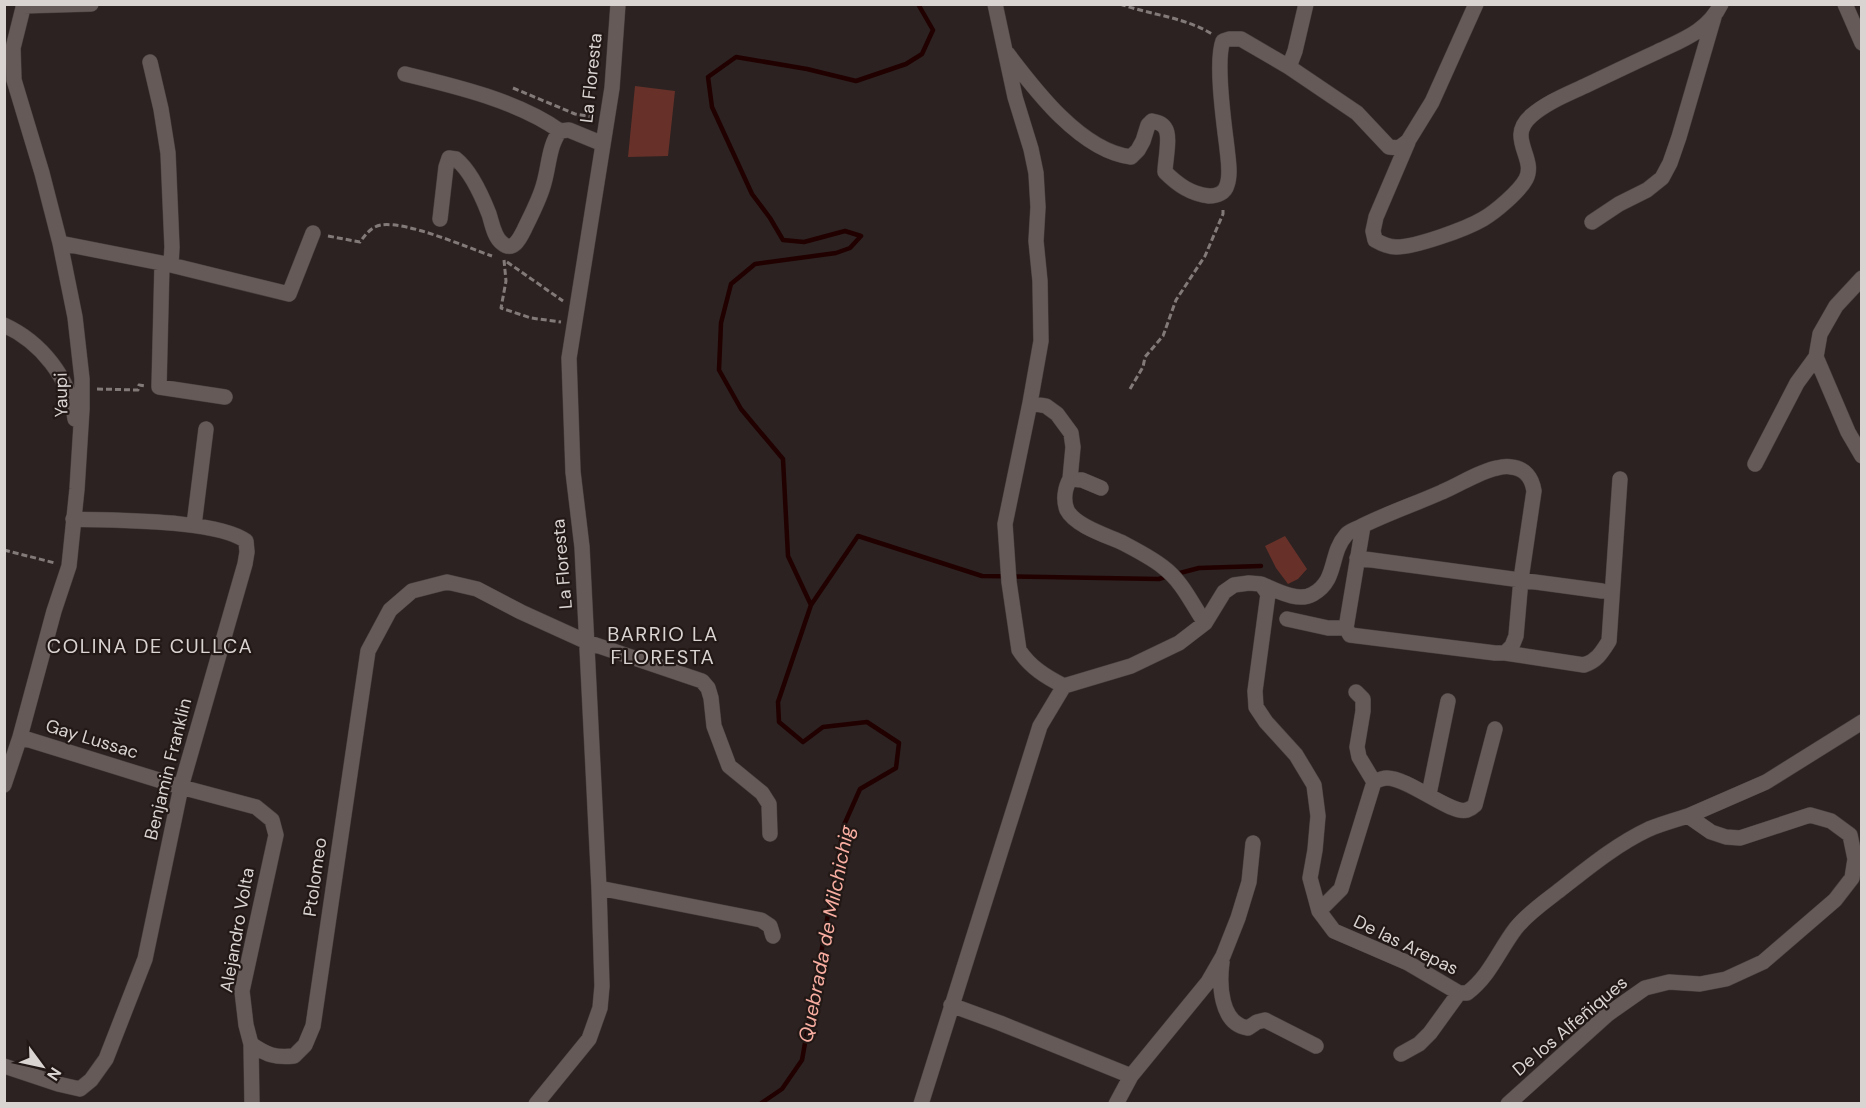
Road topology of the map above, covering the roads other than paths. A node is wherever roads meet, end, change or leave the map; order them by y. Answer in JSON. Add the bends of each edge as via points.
{"nodes":[{"id":1,"x":91,"y":4,"type":"edge"},
{"id":2,"x":618,"y":4,"type":"edge"},
{"id":3,"x":995,"y":4,"type":"edge"},
{"id":4,"x":1306,"y":4,"type":"edge"},
{"id":5,"x":1476,"y":4,"type":"edge"},
{"id":6,"x":1845,"y":4,"type":"edge"},
{"id":7,"x":23,"y":5,"type":"edge"},
{"id":8,"x":1717,"y":11,"type":"edge"},
{"id":9,"x":1862,"y":43,"type":"edge"},
{"id":10,"x":1007,"y":53,"type":"junction"},
{"id":11,"x":150,"y":62,"type":"dead end"},
{"id":12,"x":1288,"y":67,"type":"junction"},
{"id":13,"x":405,"y":74,"type":"dead end"},
{"id":14,"x":560,"y":131,"type":"junction"},
{"id":15,"x":1408,"y":141,"type":"junction"},
{"id":16,"x":603,"y":144,"type":"junction"},
{"id":17,"x":440,"y":219,"type":"dead end"},
{"id":18,"x":1592,"y":222,"type":"dead end"},
{"id":19,"x":313,"y":233,"type":"road end"},
{"id":20,"x":60,"y":243,"type":"junction"},
{"id":21,"x":166,"y":265,"type":"junction"},
{"id":22,"x":1862,"y":278,"type":"edge"},
{"id":23,"x":4,"y":326,"type":"edge"},
{"id":24,"x":1816,"y":357,"type":"junction"},
{"id":25,"x":225,"y":397,"type":"dead end"},
{"id":26,"x":1030,"y":403,"type":"junction"},
{"id":27,"x":206,"y":429,"type":"dead end"},
{"id":28,"x":80,"y":455,"type":"junction"},
{"id":29,"x":1862,"y":456,"type":"edge"},
{"id":30,"x":1755,"y":464,"type":"dead end"},
{"id":31,"x":1070,"y":478,"type":"junction"},
{"id":32,"x":1620,"y":479,"type":"dead end"},
{"id":33,"x":1101,"y":488,"type":"dead end"},
{"id":34,"x":74,"y":519,"type":"junction"},
{"id":35,"x":194,"y":525,"type":"junction"},
{"id":36,"x":1363,"y":526,"type":"junction"},
{"id":37,"x":1357,"y":558,"type":"junction"},
{"id":38,"x":1521,"y":579,"type":"junction"},
{"id":39,"x":1261,"y":584,"type":"junction"},
{"id":40,"x":1602,"y":591,"type":"dead end"},
{"id":41,"x":1287,"y":619,"type":"dead end"},
{"id":42,"x":1205,"y":623,"type":"junction"},
{"id":43,"x":1346,"y":628,"type":"junction"},
{"id":44,"x":587,"y":642,"type":"junction"},
{"id":45,"x":1505,"y":653,"type":"junction"},
{"id":46,"x":1064,"y":686,"type":"junction"},
{"id":47,"x":1356,"y":692,"type":"dead end"},
{"id":48,"x":1448,"y":701,"type":"dead end"},
{"id":49,"x":1862,"y":723,"type":"edge"},
{"id":50,"x":1495,"y":729,"type":"dead end"},
{"id":51,"x":20,"y":737,"type":"junction"},
{"id":52,"x":1374,"y":782,"type":"junction"},
{"id":53,"x":4,"y":785,"type":"edge"},
{"id":54,"x":181,"y":787,"type":"junction"},
{"id":55,"x":1429,"y":794,"type":"junction"},
{"id":56,"x":256,"y":807,"type":"joint"},
{"id":57,"x":1688,"y":816,"type":"junction"},
{"id":58,"x":771,"y":834,"type":"dead end"},
{"id":59,"x":1253,"y":843,"type":"dead end"},
{"id":60,"x":599,"y":888,"type":"junction"},
{"id":61,"x":1319,"y":911,"type":"junction"},
{"id":62,"x":773,"y":936,"type":"dead end"},
{"id":63,"x":1223,"y":956,"type":"junction"},
{"id":64,"x":1459,"y":993,"type":"junction"},
{"id":65,"x":951,"y":1005,"type":"junction"},
{"id":66,"x":251,"y":1044,"type":"junction"},
{"id":67,"x":1316,"y":1046,"type":"dead end"},
{"id":68,"x":1401,"y":1054,"type":"dead end"},
{"id":69,"x":4,"y":1066,"type":"edge"},
{"id":70,"x":1131,"y":1076,"type":"junction"},
{"id":71,"x":252,"y":1104,"type":"edge"},
{"id":72,"x":536,"y":1104,"type":"edge"},
{"id":73,"x":921,"y":1104,"type":"edge"},
{"id":74,"x":1116,"y":1104,"type":"edge"},
{"id":75,"x":1508,"y":1104,"type":"edge"}],
"edges":[{"from":1,"to":7,"type":"street"},
{"from":2,"to":16,"type":"street","name":"La Floresta"},
{"from":3,"to":10,"type":"street"},
{"from":4,"to":12,"type":"street"},
{"from":5,"to":15,"type":"street","via":[[1432,102]]},
{"from":6,"to":9,"type":"street"},
{"from":7,"to":20,"type":"street","name":"Yaupi","via":[[13,48],[14,81]]},
{"from":8,"to":15,"type":"street","via":[[1692,35],[1572,92],[1530,117],[1521,136],[1528,162],[1526,180],[1503,205],[1482,220],[1438,237],[1397,247],[1383,245],[1375,240],[1372,231]]},
{"from":8,"to":18,"type":"street","via":[[1679,138],[1662,178]]},
{"from":10,"to":12,"type":"street","via":[[1039,95],[1084,136],[1107,149],[1131,157],[1152,121],[1165,127],[1165,172],[1188,191],[1214,196],[1227,185],[1229,165],[1221,81],[1223,41],[1241,39]]},
{"from":10,"to":26,"type":"street","via":[[1036,173],[1041,341]]},
{"from":11,"to":21,"type":"street","via":[[168,153]]},
{"from":12,"to":15,"type":"street","via":[[1357,113],[1389,147],[1399,148]]},
{"from":13,"to":14,"type":"street","via":[[514,107]]},
{"from":14,"to":16,"type":"street","via":[[569,130]]},
{"from":14,"to":17,"type":"street","via":[[554,138],[544,185],[514,245],[502,243],[471,178],[456,159],[449,158],[446,167]]},
{"from":16,"to":44,"type":"street","name":"La Floresta","via":[[569,358],[573,472]]},
{"from":19,"to":21,"type":"street","via":[[290,294]]},
{"from":20,"to":21,"type":"street"},
{"from":20,"to":28,"type":"street","name":"Yaupi","via":[[82,379]]},
{"from":21,"to":25,"type":"street","via":[[159,387]]},
{"from":22,"to":24,"type":"street","via":[[1836,306],[1820,334]]},
{"from":23,"to":28,"type":"street","via":[[21,333],[51,359],[73,403]]},
{"from":24,"to":29,"type":"street"},
{"from":24,"to":30,"type":"street","via":[[1797,383]]},
{"from":26,"to":31,"type":"street","via":[[1046,406],[1057,414],[1071,433]]},
{"from":26,"to":46,"type":"street","via":[[1005,524],[1008,576],[1019,650],[1032,666]]},
{"from":27,"to":35,"type":"street"},
{"from":28,"to":34,"type":"street","name":"Yaupi"},
{"from":31,"to":33,"type":"street"},
{"from":31,"to":42,"type":"street","via":[[1065,497],[1073,517],[1163,567]]},
{"from":32,"to":45,"type":"street","via":[[1609,641],[1599,656],[1584,665]]},
{"from":34,"to":35,"type":"street","name":"Benjamin Franklin"},
{"from":34,"to":51,"type":"street","name":"Yaupi","via":[[69,566]]},
{"from":35,"to":54,"type":"street","name":"Benjamin Franklin","via":[[238,535],[246,541],[247,552]]},
{"from":36,"to":37,"type":"street"},
{"from":36,"to":38,"type":"street","via":[[1496,468],[1511,467],[1525,472],[1534,491]]},
{"from":36,"to":39,"type":"street","via":[[1347,534],[1330,577],[1313,594],[1304,598]]},
{"from":37,"to":38,"type":"street"},
{"from":37,"to":43,"type":"street"},
{"from":38,"to":40,"type":"street"},
{"from":38,"to":45,"type":"street","via":[[1516,636]]},
{"from":39,"to":42,"type":"street","via":[[1234,585],[1224,592]]},
{"from":39,"to":61,"type":"street","name":"De las Arepas","via":[[1268,594],[1256,707],[1296,755],[1314,785],[1318,816],[1310,878]]},
{"from":41,"to":43,"type":"street"},
{"from":42,"to":46,"type":"street","via":[[1179,643],[1131,666]]},
{"from":43,"to":45,"type":"street","via":[[1356,636]]},
{"from":44,"to":58,"type":"street","via":[[702,681],[708,688],[714,726],[729,766],[762,793],[769,804]]},
{"from":44,"to":60,"type":"street","name":"La Floresta"},
{"from":44,"to":66,"type":"street","name":"Ptolomeo","via":[[477,589],[447,582],[412,591],[390,610],[368,651],[313,1026],[305,1046],[294,1056],[279,1058]]},
{"from":46,"to":65,"type":"street","via":[[1040,726]]},
{"from":47,"to":52,"type":"street","via":[[1363,699],[1359,757]]},
{"from":48,"to":55,"type":"street"},
{"from":49,"to":57,"type":"street","via":[[1766,782]]},
{"from":50,"to":55,"type":"street","via":[[1475,805],[1456,810]]},
{"from":51,"to":53,"type":"street","name":"Yaupi"},
{"from":51,"to":54,"type":"street","name":"Gay Lussac"},
{"from":52,"to":55,"type":"street","via":[[1392,779]]},
{"from":52,"to":61,"type":"street","via":[[1341,888]]},
{"from":54,"to":56,"type":"street","name":"Gay Lussac"},
{"from":54,"to":69,"type":"street","name":"Benjamin Franklin","via":[[145,959],[106,1059],[92,1080],[80,1089]]},
{"from":56,"to":66,"type":"street","name":"Alejandro Volta","via":[[272,820],[276,835],[242,991]]},
{"from":57,"to":64,"type":"street","name":"De las Arepas","via":[[1649,829],[1605,855],[1536,908],[1518,926],[1477,985],[1467,993]]},
{"from":57,"to":75,"type":"street","name":"De los Alfeñiques","via":[[1711,832],[1740,838],[1810,815],[1831,821],[1850,835],[1855,859],[1852,878],[1835,900],[1763,963],[1726,979],[1700,984],[1669,982],[1646,988],[1608,1014]]},
{"from":59,"to":63,"type":"street","via":[[1249,882]]},
{"from":60,"to":62,"type":"street","via":[[761,920],[770,926]]},
{"from":60,"to":72,"type":"street","name":"La Floresta","via":[[600,1008],[589,1039]]},
{"from":61,"to":64,"type":"street","name":"De las Arepas","via":[[1334,931],[1408,963]]},
{"from":63,"to":67,"type":"street","via":[[1220,993],[1235,1023],[1248,1028],[1265,1020]]},
{"from":63,"to":70,"type":"street","via":[[1208,982]]},
{"from":64,"to":68,"type":"street","via":[[1430,1033]]},
{"from":65,"to":70,"type":"street"},
{"from":65,"to":73,"type":"street"},
{"from":66,"to":71,"type":"street","name":"Alejandro Volta"},
{"from":70,"to":74,"type":"street"}]}
